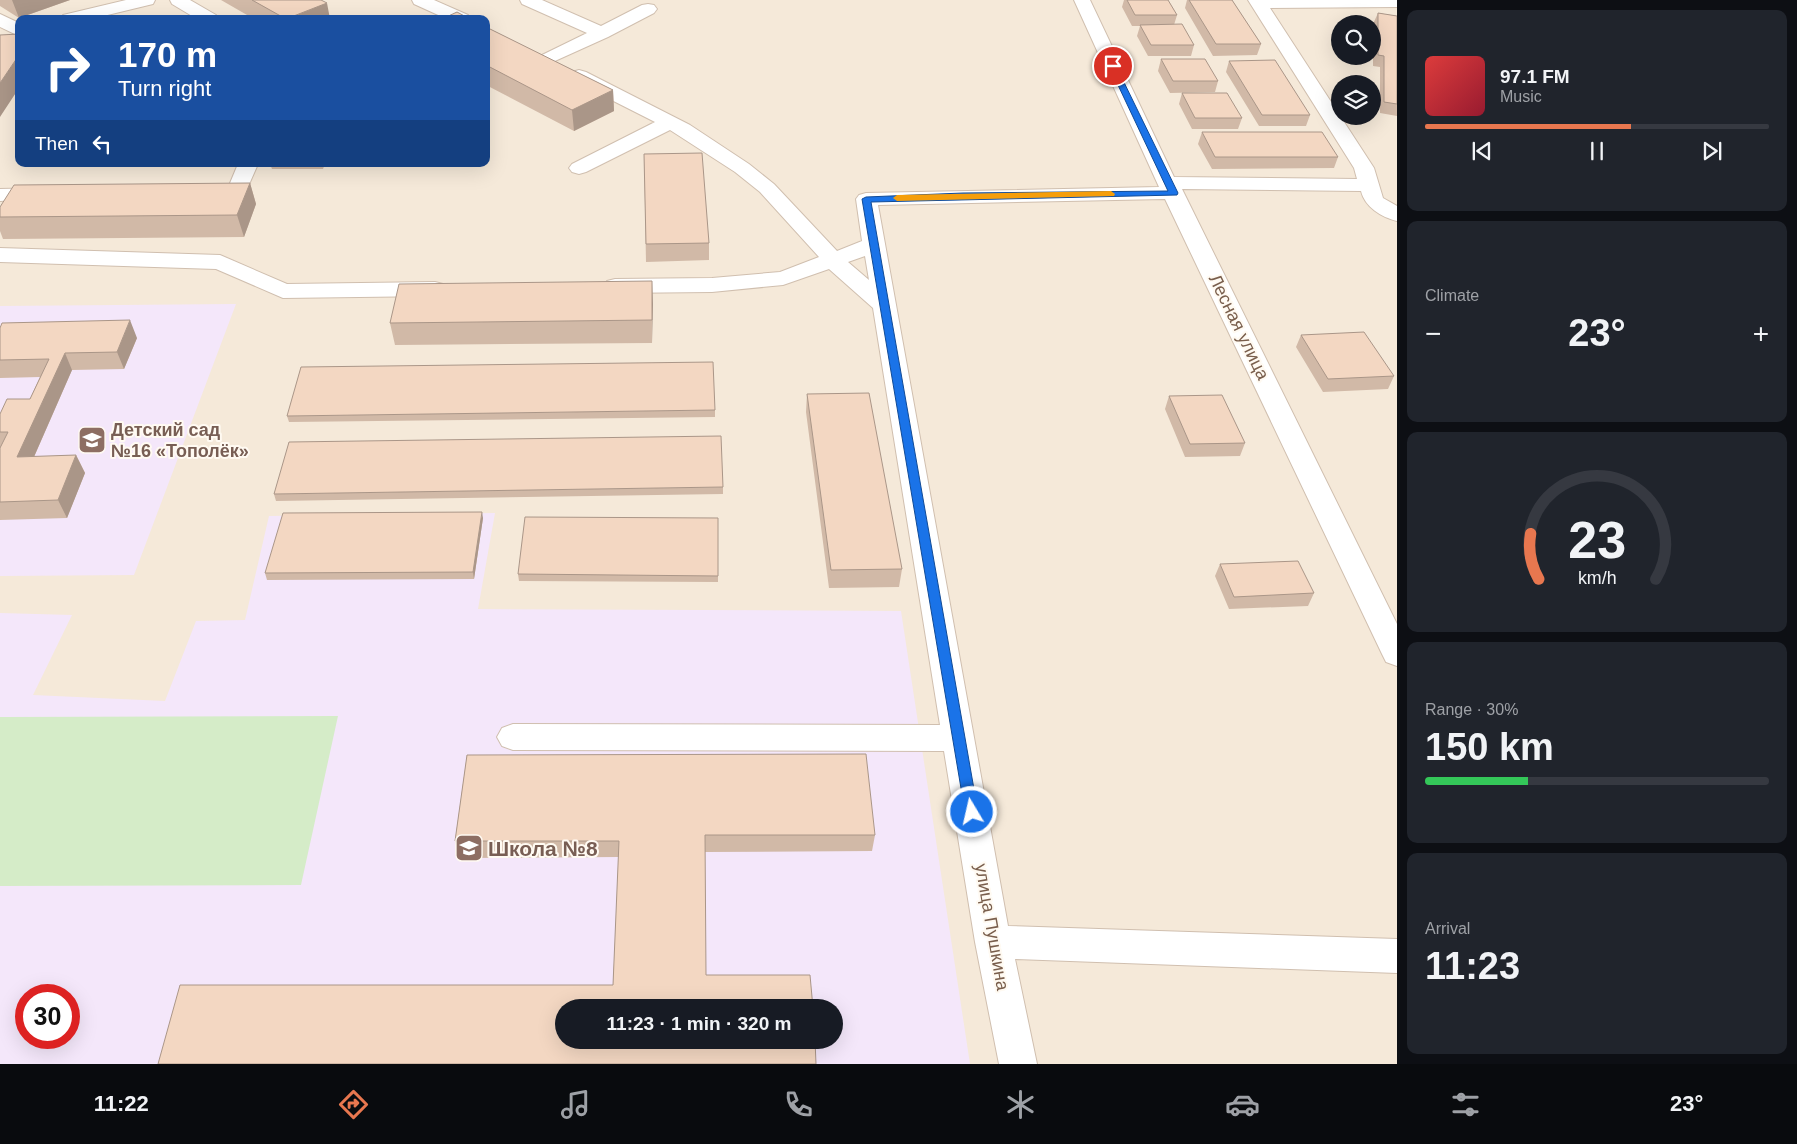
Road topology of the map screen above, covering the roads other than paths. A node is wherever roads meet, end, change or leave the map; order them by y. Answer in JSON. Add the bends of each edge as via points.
{"nodes":[{"id":1,"x":147,"y":0,"type":"edge"},
{"id":2,"x":178,"y":0,"type":"edge"},
{"id":3,"x":420,"y":0,"type":"edge"},
{"id":4,"x":528,"y":0,"type":"edge"},
{"id":5,"x":1082,"y":0,"type":"edge"},
{"id":6,"x":1257,"y":1,"type":"edge"},
{"id":7,"x":1397,"y":2,"type":"edge"},
{"id":8,"x":648,"y":9,"type":"dead end"},
{"id":9,"x":85,"y":15,"type":"edge"},
{"id":10,"x":203,"y":15,"type":"edge"},
{"id":11,"x":454,"y":15,"type":"edge"},
{"id":12,"x":0,"y":19,"type":"edge"},
{"id":13,"x":15,"y":28,"type":"edge"},
{"id":14,"x":602,"y":32,"type":"junction"},
{"id":15,"x":670,"y":122,"type":"junction"},
{"id":16,"x":247,"y":167,"type":"edge"},
{"id":17,"x":579,"y":168,"type":"dead end"},
{"id":18,"x":1369,"y":185,"type":"junction"},
{"id":19,"x":1170,"y":188,"type":"junction"},
{"id":20,"x":0,"y":194,"type":"edge"},
{"id":21,"x":59,"y":194,"type":"edge"},
{"id":22,"x":186,"y":194,"type":"edge"},
{"id":23,"x":1397,"y":215,"type":"edge"},
{"id":24,"x":873,"y":245,"type":"junction"},
{"id":25,"x":0,"y":255,"type":"edge"},
{"id":26,"x":833,"y":260,"type":"junction"},
{"id":27,"x":592,"y":287,"type":"edge"},
{"id":28,"x":452,"y":288,"type":"edge"},
{"id":29,"x":884,"y":306,"type":"junction"},
{"id":30,"x":1397,"y":654,"type":"edge"},
{"id":31,"x":513,"y":737,"type":"dead end"},
{"id":32,"x":960,"y":738,"type":"junction"},
{"id":33,"x":993,"y":942,"type":"junction"},
{"id":34,"x":1397,"y":956,"type":"edge"},
{"id":35,"x":1018,"y":1064,"type":"edge"}],
"edges":[{"from":1,"to":9,"type":"street"},
{"from":2,"to":10,"type":"street"},
{"from":3,"to":11,"type":"street"},
{"from":4,"to":14,"type":"street"},
{"from":5,"to":19,"type":"street","name":"Лесная улица"},
{"from":6,"to":7,"type":"street"},
{"from":6,"to":18,"type":"street","via":[[1364,168]]},
{"from":8,"to":14,"type":"street"},
{"from":12,"to":13,"type":"street"},
{"from":14,"to":15,"type":"street","via":[[537,56]]},
{"from":15,"to":17,"type":"street"},
{"from":15,"to":26,"type":"street","via":[[767,188]]},
{"from":16,"to":22,"type":"street","via":[[236,194]]},
{"from":18,"to":19,"type":"street"},
{"from":18,"to":23,"type":"street","via":[[1374,201]]},
{"from":19,"to":24,"type":"street","name":"улица Пушкина","via":[[866,199]]},
{"from":19,"to":30,"type":"street","name":"Лесная улица"},
{"from":20,"to":21,"type":"street"},
{"from":24,"to":26,"type":"street"},
{"from":24,"to":29,"type":"street","name":"улица Пушкина"},
{"from":25,"to":28,"type":"street","via":[[220,262],[283,291]]},
{"from":26,"to":27,"type":"street","via":[[783,278],[712,285]]},
{"from":26,"to":29,"type":"street"},
{"from":29,"to":32,"type":"street","name":"улица Пушкина"},
{"from":31,"to":32,"type":"street"},
{"from":32,"to":33,"type":"street","name":"улица Пушкина"},
{"from":33,"to":34,"type":"street"},
{"from":33,"to":35,"type":"street","name":"улица Пушкина"}]}
